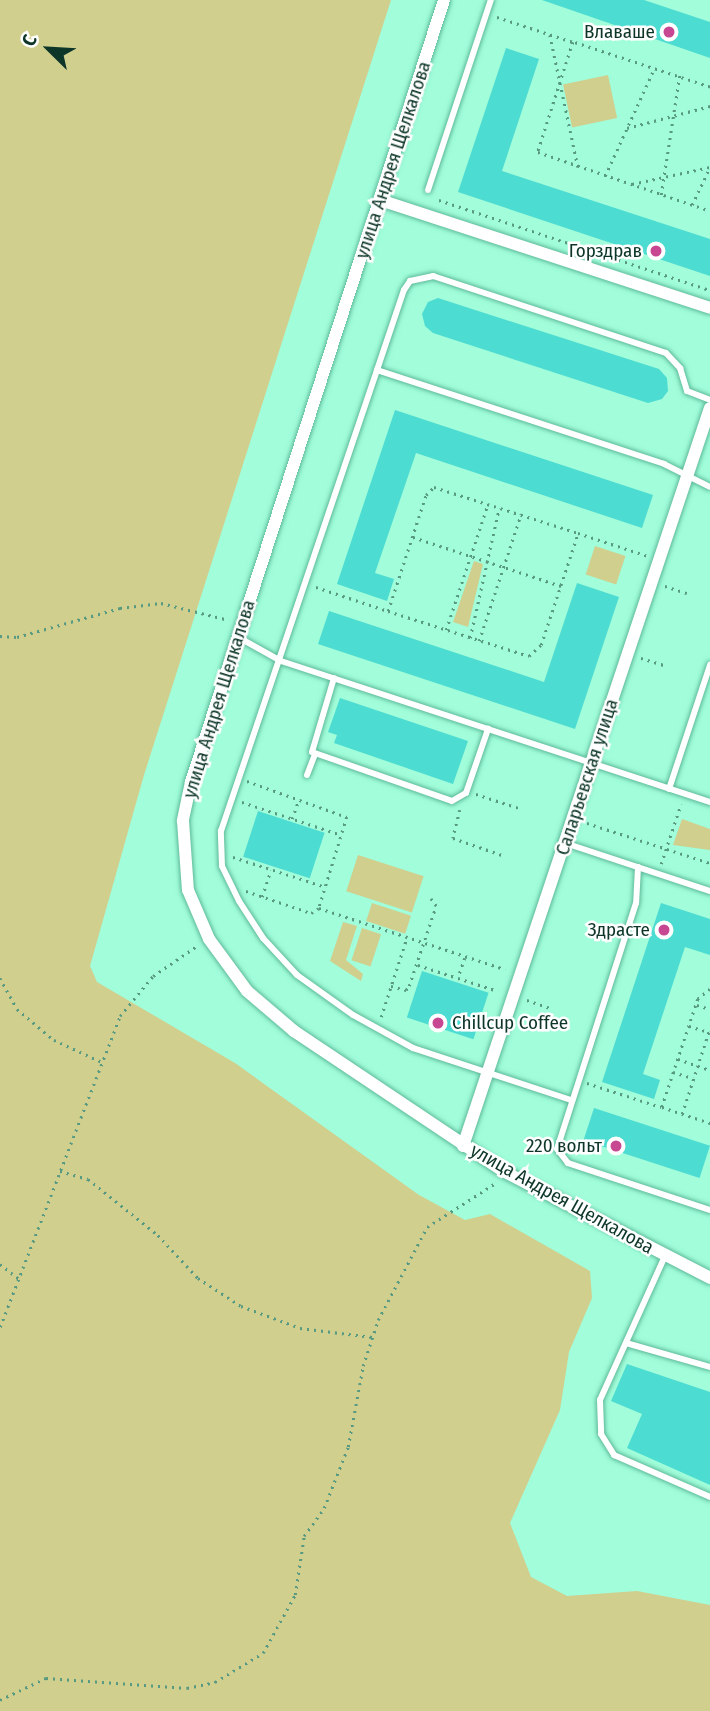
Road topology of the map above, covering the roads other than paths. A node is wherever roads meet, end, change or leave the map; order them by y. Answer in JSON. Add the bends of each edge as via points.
{"nodes":[{"id":1,"x":444,"y":0,"type":"edge"},
{"id":2,"x":491,"y":0,"type":"edge"},
{"id":3,"x":428,"y":190,"type":"dead end"},
{"id":4,"x":380,"y":200,"type":"junction"},
{"id":5,"x":710,"y":308,"type":"edge"},
{"id":6,"x":377,"y":370,"type":"junction"},
{"id":7,"x":710,"y":400,"type":"edge"},
{"id":8,"x":710,"y":408,"type":"edge"},
{"id":9,"x":687,"y":475,"type":"junction"},
{"id":10,"x":710,"y":486,"type":"edge"},
{"id":11,"x":238,"y":638,"type":"junction"},
{"id":12,"x":281,"y":661,"type":"junction"},
{"id":13,"x":710,"y":665,"type":"edge"},
{"id":14,"x":334,"y":678,"type":"junction"},
{"id":15,"x":488,"y":729,"type":"junction"},
{"id":16,"x":314,"y":754,"type":"junction"},
{"id":17,"x":591,"y":763,"type":"junction"},
{"id":18,"x":307,"y":775,"type":"dead end"},
{"id":19,"x":669,"y":789,"type":"junction"},
{"id":20,"x":710,"y":802,"type":"edge"},
{"id":21,"x":565,"y":843,"type":"junction"},
{"id":22,"x":638,"y":867,"type":"junction"},
{"id":23,"x":710,"y":891,"type":"edge"},
{"id":24,"x":488,"y":1073,"type":"junction"},
{"id":25,"x":571,"y":1100,"type":"junction"},
{"id":26,"x":463,"y":1146,"type":"junction"},
{"id":27,"x":710,"y":1210,"type":"edge"},
{"id":28,"x":665,"y":1255,"type":"junction"},
{"id":29,"x":710,"y":1278,"type":"edge"},
{"id":30,"x":626,"y":1343,"type":"junction"},
{"id":31,"x":710,"y":1367,"type":"edge"},
{"id":32,"x":710,"y":1497,"type":"edge"}],
"edges":[{"from":1,"to":4,"type":"street","name":"улица Андрея Щелкалова"},
{"from":2,"to":3,"type":"lane"},
{"from":4,"to":5,"type":"street"},
{"from":4,"to":11,"type":"street","name":"улица Андрея Щелкалова"},
{"from":6,"to":7,"type":"lane","via":[[404,290],[421,275],[433,275],[666,353],[680,368],[687,391]]},
{"from":6,"to":9,"type":"lane"},
{"from":6,"to":12,"type":"lane"},
{"from":8,"to":9,"type":"street","name":"Саларьевская улица"},
{"from":9,"to":10,"type":"lane"},
{"from":9,"to":17,"type":"street","name":"Саларьевская улица"},
{"from":11,"to":12,"type":"lane"},
{"from":11,"to":26,"type":"street","name":"улица Андрея Щелкалова","via":[[191,782],[183,821],[188,890],[209,939],[247,991],[294,1031]]},
{"from":12,"to":14,"type":"lane"},
{"from":12,"to":24,"type":"lane","via":[[221,831],[220,853],[232,887],[263,938],[297,975],[413,1048]]},
{"from":13,"to":19,"type":"lane"},
{"from":14,"to":15,"type":"lane"},
{"from":14,"to":16,"type":"lane","via":[[310,747]]},
{"from":15,"to":16,"type":"lane","via":[[466,792],[452,801]]},
{"from":15,"to":17,"type":"lane"},
{"from":16,"to":18,"type":"lane"},
{"from":17,"to":19,"type":"lane"},
{"from":17,"to":21,"type":"street","name":"Саларьевская улица"},
{"from":19,"to":20,"type":"lane"},
{"from":21,"to":22,"type":"lane"},
{"from":21,"to":24,"type":"street","name":"Саларьевская улица"},
{"from":22,"to":23,"type":"lane"},
{"from":22,"to":25,"type":"lane","via":[[636,903]]},
{"from":24,"to":25,"type":"lane"},
{"from":24,"to":26,"type":"street","name":"Саларьевская улица"},
{"from":25,"to":27,"type":"lane","via":[[558,1139],[562,1159]]},
{"from":26,"to":28,"type":"street","name":"улица Андрея Щелкалова"},
{"from":28,"to":29,"type":"street","name":"улица Андрея Щелкалова"},
{"from":28,"to":30,"type":"lane"},
{"from":30,"to":31,"type":"lane"},
{"from":30,"to":32,"type":"lane","via":[[600,1399],[598,1415],[606,1446],[614,1455]]}]}
